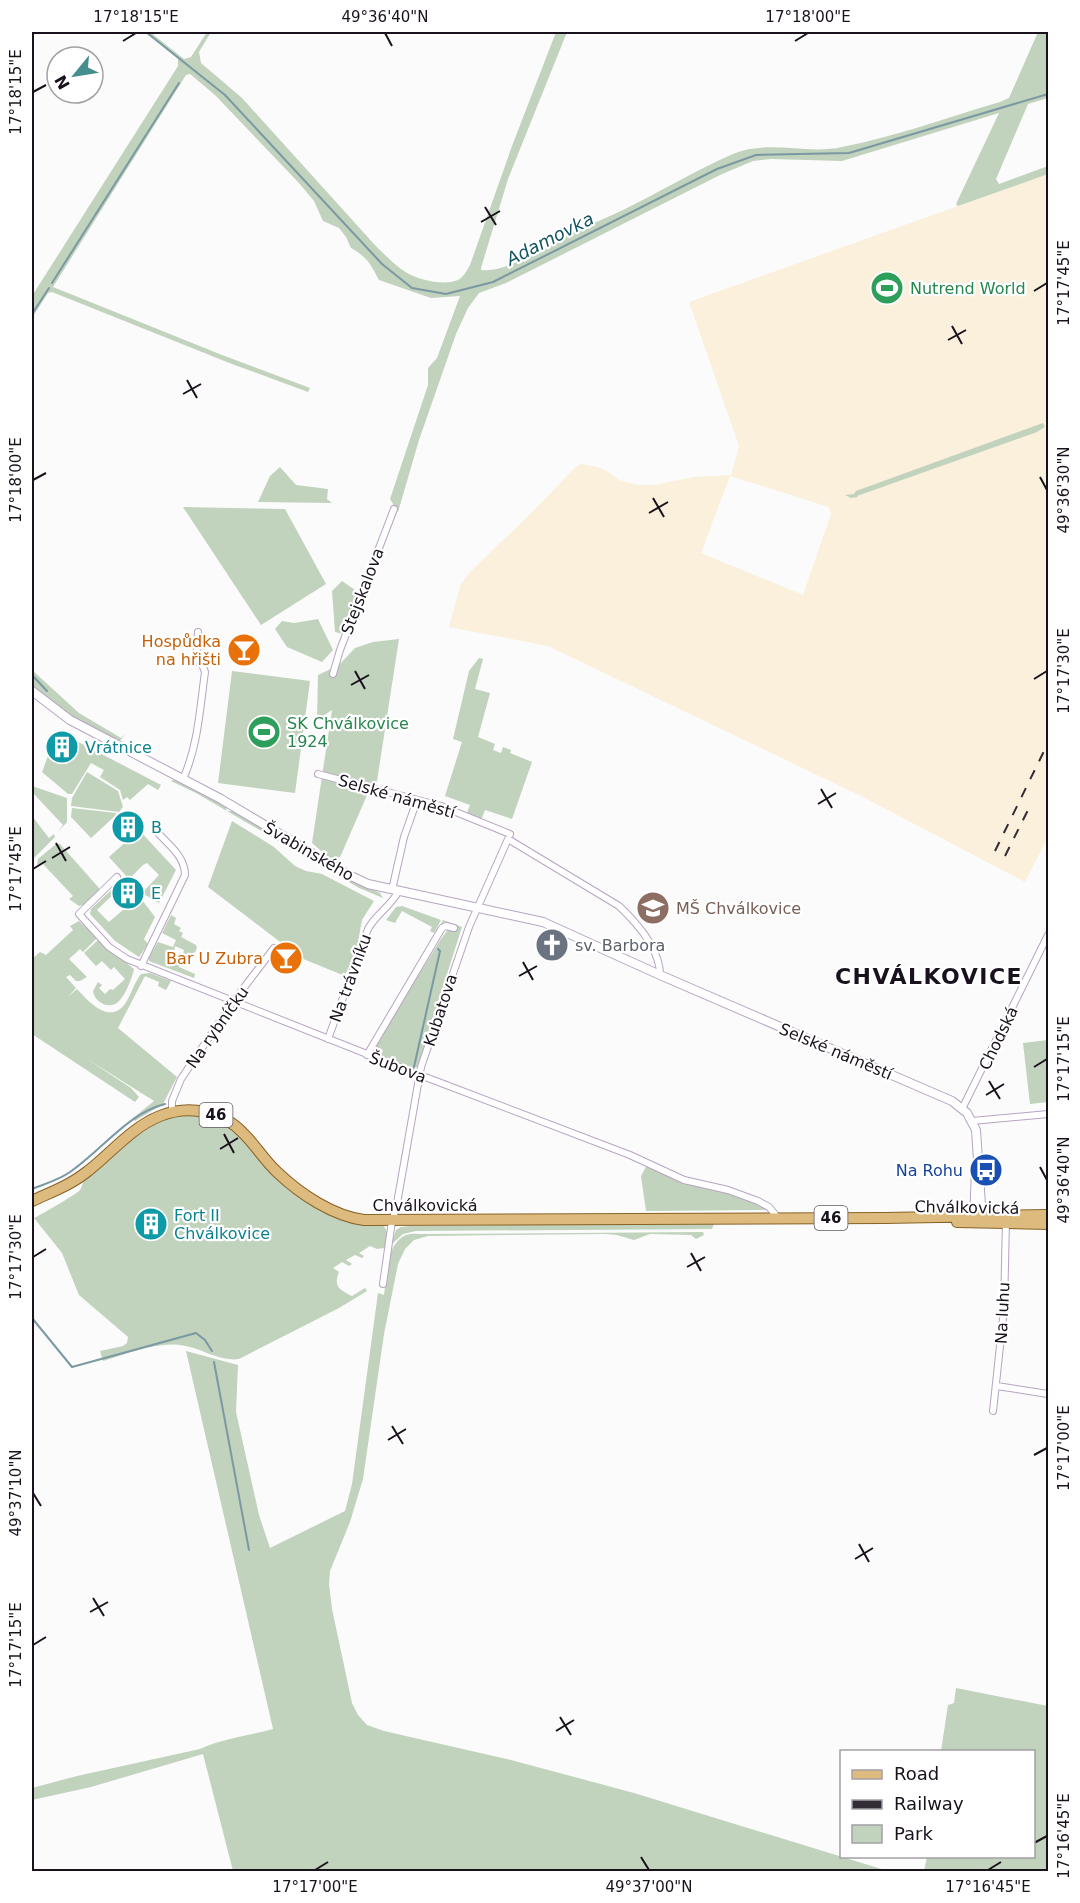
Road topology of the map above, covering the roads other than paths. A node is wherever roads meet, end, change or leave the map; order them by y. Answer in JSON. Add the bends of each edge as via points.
{"nodes":[{"id":1,"x":394,"y":509,"type":"dead end"},
{"id":2,"x":198,"y":632,"type":"dead end"},
{"id":3,"x":333,"y":674,"type":"dead end"},
{"id":4,"x":32,"y":692,"type":"edge"},
{"id":5,"x":318,"y":774,"type":"dead end"},
{"id":6,"x":183,"y":779,"type":"junction"},
{"id":7,"x":417,"y":800,"type":"junction"},
{"id":8,"x":159,"y":834,"type":"dead end"},
{"id":9,"x":509,"y":836,"type":"junction"},
{"id":10,"x":117,"y":877,"type":"dead end"},
{"id":11,"x":395,"y":891,"type":"junction"},
{"id":12,"x":478,"y":908,"type":"junction"},
{"id":13,"x":454,"y":928,"type":"dead end"},
{"id":14,"x":1048,"y":935,"type":"edge"},
{"id":15,"x":274,"y":948,"type":"dead end"},
{"id":16,"x":141,"y":966,"type":"junction"},
{"id":17,"x":660,"y":975,"type":"junction"},
{"id":18,"x":233,"y":1002,"type":"junction"},
{"id":19,"x":328,"y":1039,"type":"junction"},
{"id":20,"x":367,"y":1055,"type":"junction"},
{"id":21,"x":420,"y":1076,"type":"junction"},
{"id":22,"x":962,"y":1109,"type":"junction"},
{"id":23,"x":172,"y":1112,"type":"junction"},
{"id":24,"x":1048,"y":1113,"type":"edge"},
{"id":25,"x":972,"y":1121,"type":"junction"},
{"id":26,"x":32,"y":1201,"type":"edge"},
{"id":27,"x":1048,"y":1215,"type":"edge"},
{"id":28,"x":778,"y":1218,"type":"junction"},
{"id":29,"x":978,"y":1219,"type":"junction"},
{"id":30,"x":1006,"y":1219,"type":"junction"},
{"id":31,"x":392,"y":1221,"type":"junction"},
{"id":32,"x":1048,"y":1224,"type":"edge"},
{"id":33,"x":382,"y":1284,"type":"dead end"},
{"id":34,"x":997,"y":1386,"type":"junction"},
{"id":35,"x":1048,"y":1394,"type":"edge"},
{"id":36,"x":993,"y":1411,"type":"dead end"}],
"edges":[{"from":1,"to":3,"type":"street","name":"Stejskalova"},
{"from":2,"to":6,"type":"street","via":[[196,661],[205,672],[192,759]]},
{"from":4,"to":6,"type":"street","name":"Švabinského","via":[[70,720]]},
{"from":5,"to":7,"type":"street","name":"Selské náměstí"},
{"from":6,"to":11,"type":"street","name":"Švabinského","via":[[346,874]]},
{"from":7,"to":9,"type":"street","name":"Selské náměstí","via":[[441,806]]},
{"from":7,"to":11,"type":"street","via":[[404,837]]},
{"from":8,"to":16,"type":"street","via":[[180,857],[185,875]]},
{"from":9,"to":12,"type":"street","name":"Kubatova"},
{"from":9,"to":17,"type":"street","name":"Selské náměstí","via":[[620,906],[635,920],[648,942]]},
{"from":10,"to":16,"type":"street","name":"Šubova","via":[[79,914],[117,953]]},
{"from":11,"to":12,"type":"street","name":"Švabinského"},
{"from":11,"to":19,"type":"street","name":"Na trávníku","via":[[395,898],[368,929]]},
{"from":12,"to":17,"type":"street","name":"Selské náměstí","via":[[543,922]]},
{"from":12,"to":21,"type":"street","name":"Kubatova","via":[[447,985]]},
{"from":13,"to":20,"type":"street","name":"Kubatova","via":[[442,928]]},
{"from":14,"to":22,"type":"street","name":"Chodská"},
{"from":15,"to":18,"type":"street","name":"Na rybníčku"},
{"from":16,"to":18,"type":"street","name":"Šubova"},
{"from":17,"to":22,"type":"street","name":"Selské náměstí","via":[[942,1096]]},
{"from":18,"to":19,"type":"street","name":"Šubova"},
{"from":18,"to":23,"type":"street","name":"Na rybníčku","via":[[178,1084]]},
{"from":19,"to":20,"type":"street","name":"Šubova"},
{"from":20,"to":21,"type":"street","name":"Šubova"},
{"from":21,"to":28,"type":"street","name":"Šubova","via":[[630,1155],[684,1180],[758,1201],[770,1207]]},
{"from":21,"to":31,"type":"street","name":"Kubatova"},
{"from":22,"to":25,"type":"street","name":"Selské náměstí"},
{"from":23,"to":26,"type":"main road","name":"Chválkovická","number":"46","via":[[141,1127],[72,1182]]},
{"from":23,"to":31,"type":"main road","name":"Chválkovická","number":"46","via":[[197,1111],[223,1118],[244,1134],[281,1176],[326,1206],[356,1219]]},
{"from":24,"to":25,"type":"street"},
{"from":25,"to":29,"type":"street","via":[[977,1134],[974,1179]]},
{"from":27,"to":30,"type":"main road","name":"Chválkovická"},
{"from":28,"to":29,"type":"main road","name":"Chválkovická","number":"46"},
{"from":28,"to":31,"type":"main road","name":"Chválkovická","number":"46"},
{"from":29,"to":30,"type":"main road","name":"Chválkovická"},
{"from":30,"to":32,"type":"main road","name":"Chválkovická"},
{"from":30,"to":34,"type":"street","name":"Na luhu"},
{"from":31,"to":33,"type":"street","name":"Kubatova"},
{"from":34,"to":35,"type":"street"},
{"from":34,"to":36,"type":"street","name":"Na luhu"}]}
